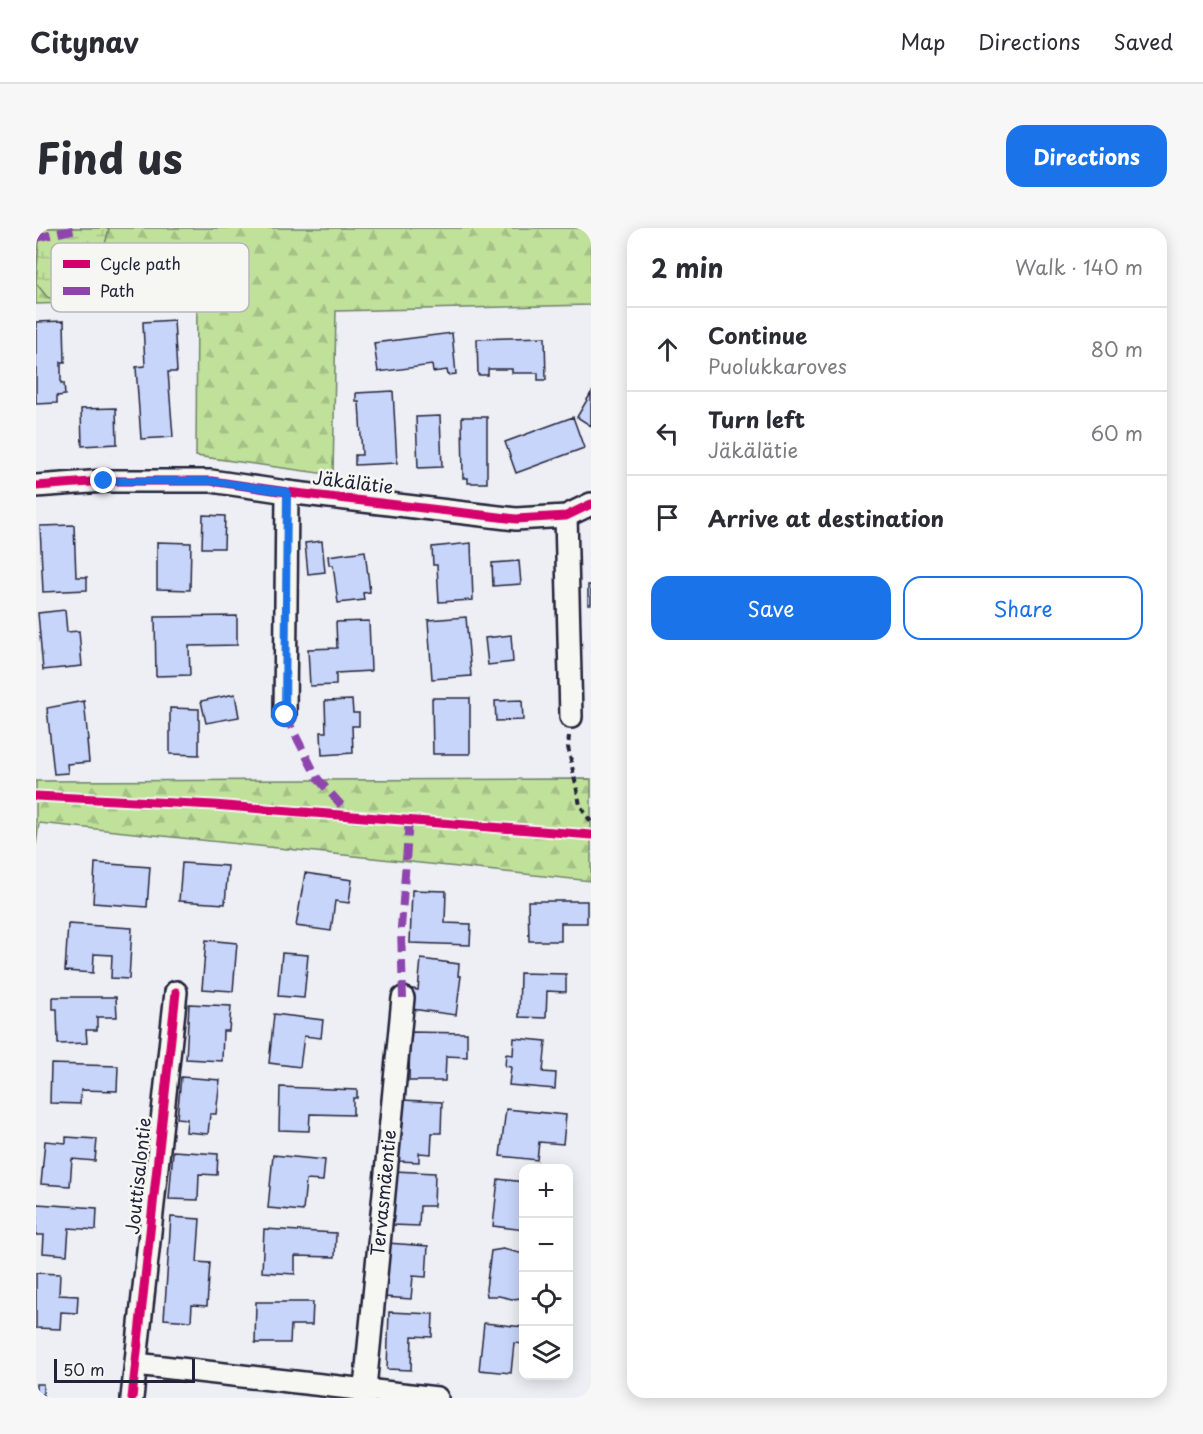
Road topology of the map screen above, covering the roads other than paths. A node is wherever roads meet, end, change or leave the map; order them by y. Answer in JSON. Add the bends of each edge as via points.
{"nodes":[{"id":1,"x":36,"y":486,"type":"edge"},
{"id":2,"x":287,"y":492,"type":"junction"},
{"id":3,"x":591,"y":504,"type":"edge"},
{"id":4,"x":566,"y":516,"type":"junction"},
{"id":5,"x":285,"y":715,"type":"dead end"},
{"id":6,"x":571,"y":717,"type":"road end"},
{"id":7,"x":176,"y":992,"type":"dead end"},
{"id":8,"x":403,"y":998,"type":"dead end"},
{"id":9,"x":136,"y":1364,"type":"junction"},
{"id":10,"x":364,"y":1394,"type":"edge"},
{"id":11,"x":132,"y":1398,"type":"edge"},
{"id":12,"x":437,"y":1398,"type":"edge"}],
"edges":[{"from":1,"to":2,"type":"street","name":"Jäkälätie","via":[[104,481],[211,481]]},
{"from":2,"to":4,"type":"street","name":"Jäkälätie","via":[[516,519]]},
{"from":2,"to":5,"type":"street"},
{"from":3,"to":4,"type":"street","name":"Jäkälätie"},
{"from":4,"to":6,"type":"street"},
{"from":7,"to":9,"type":"street","name":"Jouttisalontie"},
{"from":8,"to":10,"type":"street","name":"Tervasmäentie"},
{"from":9,"to":10,"type":"street"},
{"from":9,"to":11,"type":"street","name":"Jouttisalontie"},
{"from":10,"to":12,"type":"street"}]}
